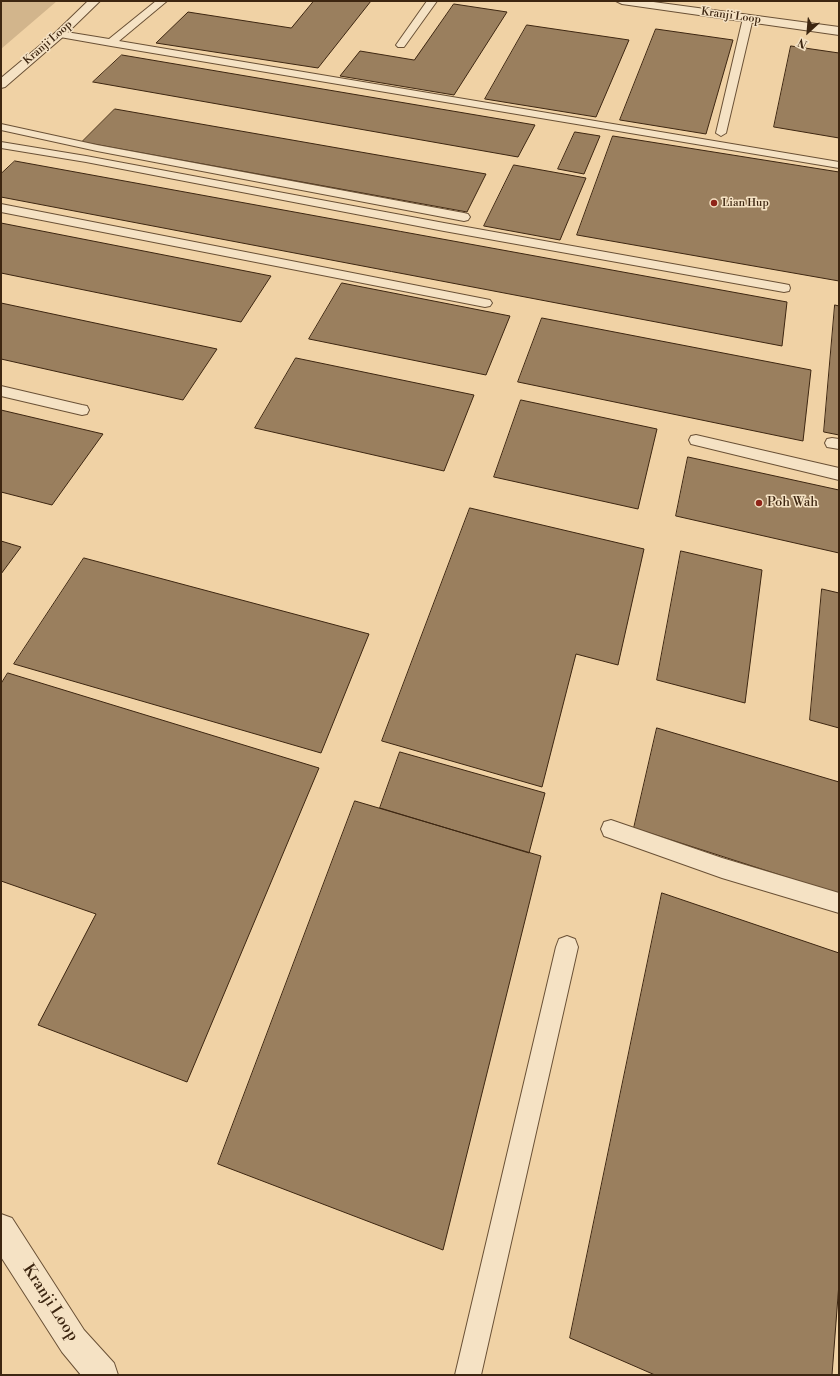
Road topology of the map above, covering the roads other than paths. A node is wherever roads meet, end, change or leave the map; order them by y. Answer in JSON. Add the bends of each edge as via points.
{"nodes":[{"id":1,"x":94,"y":1,"type":"edge"},
{"id":2,"x":162,"y":1,"type":"edge"},
{"id":3,"x":432,"y":1,"type":"edge"},
{"id":4,"x":622,"y":1,"type":"edge"},
{"id":5,"x":748,"y":18,"type":"junction"},
{"id":6,"x":839,"y":31,"type":"edge"},
{"id":7,"x":60,"y":34,"type":"junction"},
{"id":8,"x":111,"y":43,"type":"junction"},
{"id":9,"x":401,"y":45,"type":"dead end"},
{"id":10,"x":1,"y":84,"type":"edge"},
{"id":11,"x":1,"y":127,"type":"edge"},
{"id":12,"x":721,"y":133,"type":"dead end"},
{"id":13,"x":1,"y":145,"type":"edge"},
{"id":14,"x":839,"y":166,"type":"edge"},
{"id":15,"x":1,"y":208,"type":"edge"},
{"id":16,"x":464,"y":216,"type":"dead end"},
{"id":17,"x":784,"y":288,"type":"dead end"},
{"id":18,"x":486,"y":303,"type":"dead end"},
{"id":19,"x":1,"y":390,"type":"edge"},
{"id":20,"x":82,"y":410,"type":"dead end"},
{"id":21,"x":696,"y":440,"type":"dead end"},
{"id":22,"x":839,"y":474,"type":"edge"},
{"id":23,"x":611,"y":829,"type":"dead end"},
{"id":24,"x":839,"y":903,"type":"edge"},
{"id":25,"x":567,"y":947,"type":"dead end"},
{"id":26,"x":1,"y":1229,"type":"edge"},
{"id":27,"x":102,"y":1375,"type":"edge"},
{"id":28,"x":468,"y":1375,"type":"edge"}],
"edges":[{"from":1,"to":7,"type":"street","name":"Kranji Loop"},
{"from":2,"to":8,"type":"lane"},
{"from":3,"to":9,"type":"lane"},
{"from":4,"to":5,"type":"street","name":"Kranji Loop"},
{"from":5,"to":6,"type":"street","name":"Kranji Loop"},
{"from":5,"to":12,"type":"lane"},
{"from":7,"to":8,"type":"lane"},
{"from":7,"to":10,"type":"street","name":"Kranji Loop"},
{"from":8,"to":14,"type":"lane"},
{"from":11,"to":16,"type":"lane","via":[[97,148]]},
{"from":13,"to":17,"type":"lane"},
{"from":15,"to":18,"type":"lane"},
{"from":19,"to":20,"type":"lane"},
{"from":21,"to":22,"type":"lane"},
{"from":23,"to":24,"type":"lane","via":[[722,868]]},
{"from":25,"to":28,"type":"lane"},
{"from":26,"to":27,"type":"street","name":"Kranji Loop","via":[[74,1341]]}]}
